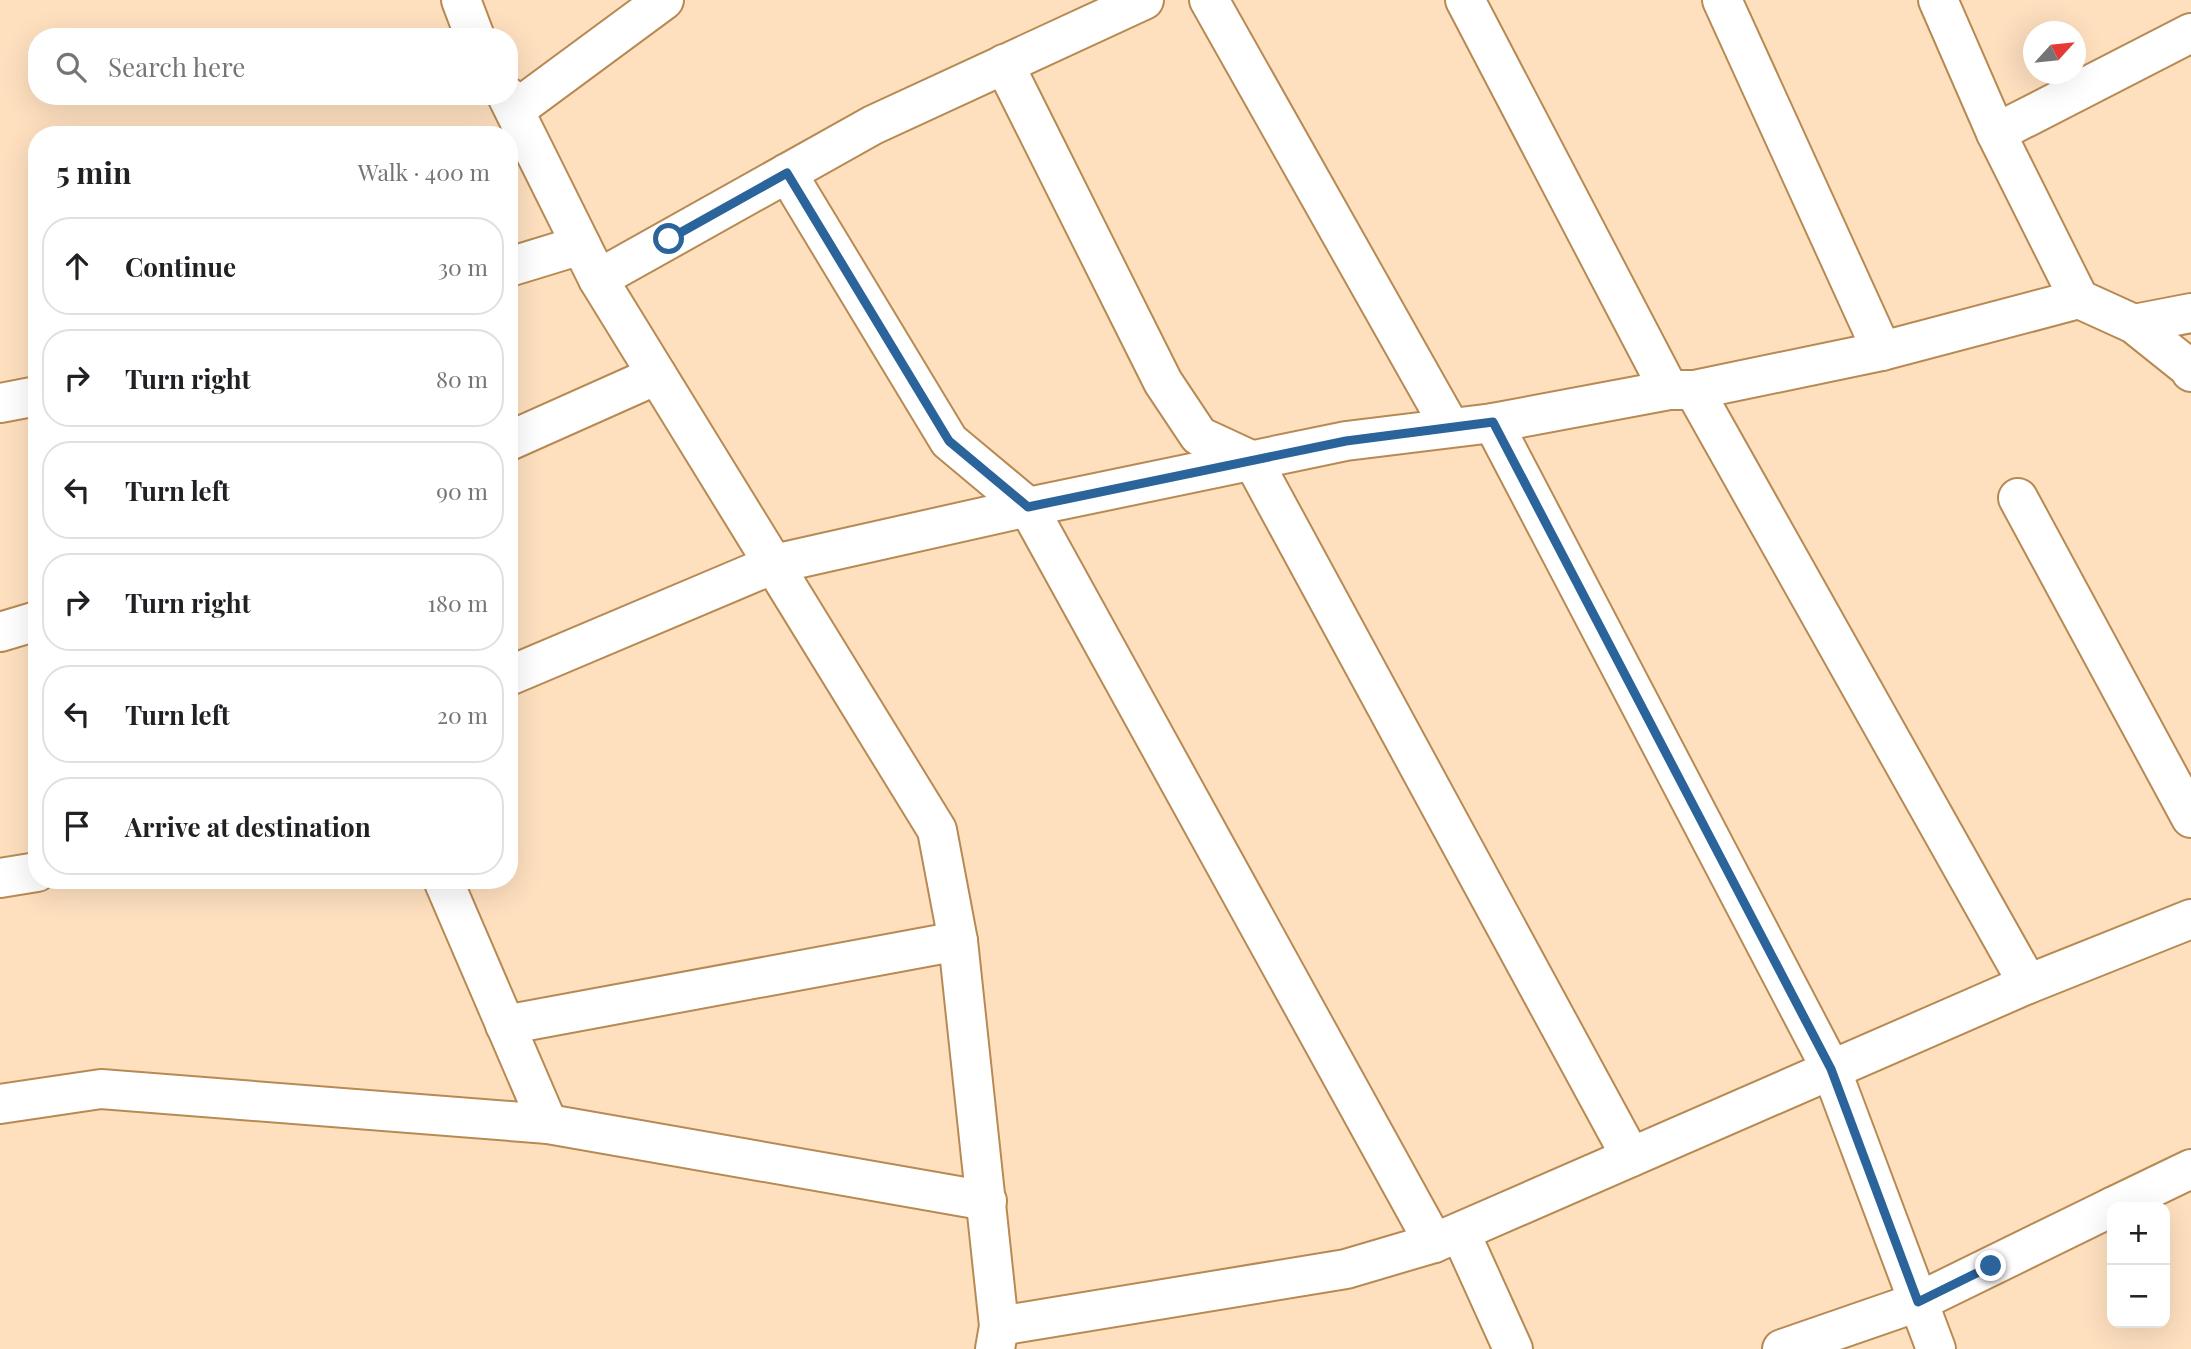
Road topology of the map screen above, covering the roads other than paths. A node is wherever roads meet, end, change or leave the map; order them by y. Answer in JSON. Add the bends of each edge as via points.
{"nodes":[{"id":1,"x":461,"y":0,"type":"edge"},
{"id":2,"x":664,"y":0,"type":"edge"},
{"id":3,"x":1143,"y":0,"type":"edge"},
{"id":4,"x":1209,"y":0,"type":"edge"},
{"id":5,"x":1465,"y":0,"type":"edge"},
{"id":6,"x":1722,"y":0,"type":"edge"},
{"id":7,"x":1938,"y":0,"type":"edge"},
{"id":8,"x":472,"y":28,"type":"edge"},
{"id":9,"x":2191,"y":33,"type":"edge"},
{"id":10,"x":1004,"y":64,"type":"junction"},
{"id":11,"x":518,"y":98,"type":"edge"},
{"id":12,"x":512,"y":105,"type":"edge"},
{"id":13,"x":1996,"y":133,"type":"junction"},
{"id":14,"x":787,"y":173,"type":"junction"},
{"id":15,"x":581,"y":245,"type":"junction"},
{"id":16,"x":518,"y":264,"type":"edge"},
{"id":17,"x":598,"y":279,"type":"junction"},
{"id":18,"x":2079,"y":299,"type":"junction"},
{"id":19,"x":2191,"y":313,"type":"edge"},
{"id":20,"x":2134,"y":324,"type":"junction"},
{"id":21,"x":1882,"y":351,"type":"junction"},
{"id":22,"x":2191,"y":372,"type":"edge"},
{"id":23,"x":657,"y":375,"type":"junction"},
{"id":24,"x":1681,"y":390,"type":"junction"},
{"id":25,"x":28,"y":398,"type":"edge"},
{"id":26,"x":0,"y":403,"type":"edge"},
{"id":27,"x":1493,"y":422,"type":"junction"},
{"id":28,"x":1450,"y":427,"type":"junction"},
{"id":29,"x":518,"y":437,"type":"edge"},
{"id":30,"x":1254,"y":460,"type":"junction"},
{"id":31,"x":2018,"y":498,"type":"dead end"},
{"id":32,"x":1028,"y":507,"type":"junction"},
{"id":33,"x":774,"y":564,"type":"junction"},
{"id":34,"x":28,"y":624,"type":"edge"},
{"id":35,"x":0,"y":632,"type":"edge"},
{"id":36,"x":518,"y":672,"type":"edge"},
{"id":37,"x":2191,"y":818,"type":"edge"},
{"id":38,"x":28,"y":873,"type":"edge"},
{"id":39,"x":0,"y":878,"type":"edge"},
{"id":40,"x":447,"y":889,"type":"edge"},
{"id":41,"x":2187,"y":932,"type":"edge"},
{"id":42,"x":958,"y":941,"type":"junction"},
{"id":43,"x":2028,"y":984,"type":"junction"},
{"id":44,"x":505,"y":1025,"type":"junction"},
{"id":45,"x":1831,"y":1069,"type":"junction"},
{"id":46,"x":0,"y":1104,"type":"edge"},
{"id":47,"x":548,"y":1124,"type":"junction"},
{"id":48,"x":1631,"y":1157,"type":"junction"},
{"id":49,"x":2191,"y":1169,"type":"edge"},
{"id":50,"x":987,"y":1200,"type":"junction"},
{"id":51,"x":2122,"y":1202,"type":"edge"},
{"id":52,"x":2107,"y":1209,"type":"edge"},
{"id":53,"x":1447,"y":1237,"type":"junction"},
{"id":54,"x":1918,"y":1302,"type":"junction"},
{"id":55,"x":997,"y":1337,"type":"edge"},
{"id":56,"x":1513,"y":1349,"type":"edge"},
{"id":57,"x":1782,"y":1349,"type":"edge"},
{"id":58,"x":1936,"y":1349,"type":"edge"}],
"edges":[{"from":1,"to":8,"type":"street"},
{"from":2,"to":11,"type":"street"},
{"from":3,"to":10,"type":"street"},
{"from":4,"to":28,"type":"street"},
{"from":5,"to":24,"type":"street"},
{"from":6,"to":21,"type":"street"},
{"from":7,"to":13,"type":"street"},
{"from":9,"to":13,"type":"street"},
{"from":10,"to":14,"type":"street","via":[[873,125]]},
{"from":10,"to":30,"type":"street","via":[[1163,382],[1199,436]]},
{"from":12,"to":15,"type":"street"},
{"from":13,"to":18,"type":"street"},
{"from":14,"to":17,"type":"street"},
{"from":14,"to":32,"type":"street","via":[[949,441]]},
{"from":15,"to":16,"type":"street"},
{"from":15,"to":17,"type":"street"},
{"from":17,"to":23,"type":"street"},
{"from":18,"to":20,"type":"street"},
{"from":18,"to":21,"type":"street"},
{"from":19,"to":20,"type":"street"},
{"from":20,"to":22,"type":"street"},
{"from":21,"to":24,"type":"street"},
{"from":23,"to":29,"type":"street"},
{"from":23,"to":33,"type":"street"},
{"from":24,"to":27,"type":"street"},
{"from":24,"to":43,"type":"street"},
{"from":25,"to":26,"type":"street"},
{"from":27,"to":28,"type":"street"},
{"from":27,"to":45,"type":"street"},
{"from":28,"to":30,"type":"street"},
{"from":30,"to":32,"type":"street"},
{"from":30,"to":48,"type":"street"},
{"from":31,"to":37,"type":"street"},
{"from":32,"to":33,"type":"street"},
{"from":32,"to":53,"type":"street"},
{"from":33,"to":36,"type":"street"},
{"from":33,"to":42,"type":"street","via":[[937,830]]},
{"from":34,"to":35,"type":"street"},
{"from":38,"to":39,"type":"street"},
{"from":40,"to":44,"type":"street"},
{"from":41,"to":43,"type":"street"},
{"from":42,"to":44,"type":"street"},
{"from":42,"to":50,"type":"street"},
{"from":43,"to":45,"type":"street"},
{"from":44,"to":47,"type":"street"},
{"from":45,"to":48,"type":"street"},
{"from":45,"to":54,"type":"street"},
{"from":46,"to":47,"type":"street","via":[[102,1089]]},
{"from":47,"to":50,"type":"street"},
{"from":48,"to":53,"type":"street"},
{"from":49,"to":51,"type":"street"},
{"from":50,"to":55,"type":"street"},
{"from":52,"to":54,"type":"street"},
{"from":53,"to":55,"type":"street","via":[[1346,1269]]},
{"from":53,"to":56,"type":"street"},
{"from":54,"to":57,"type":"street"},
{"from":54,"to":58,"type":"street"}]}
